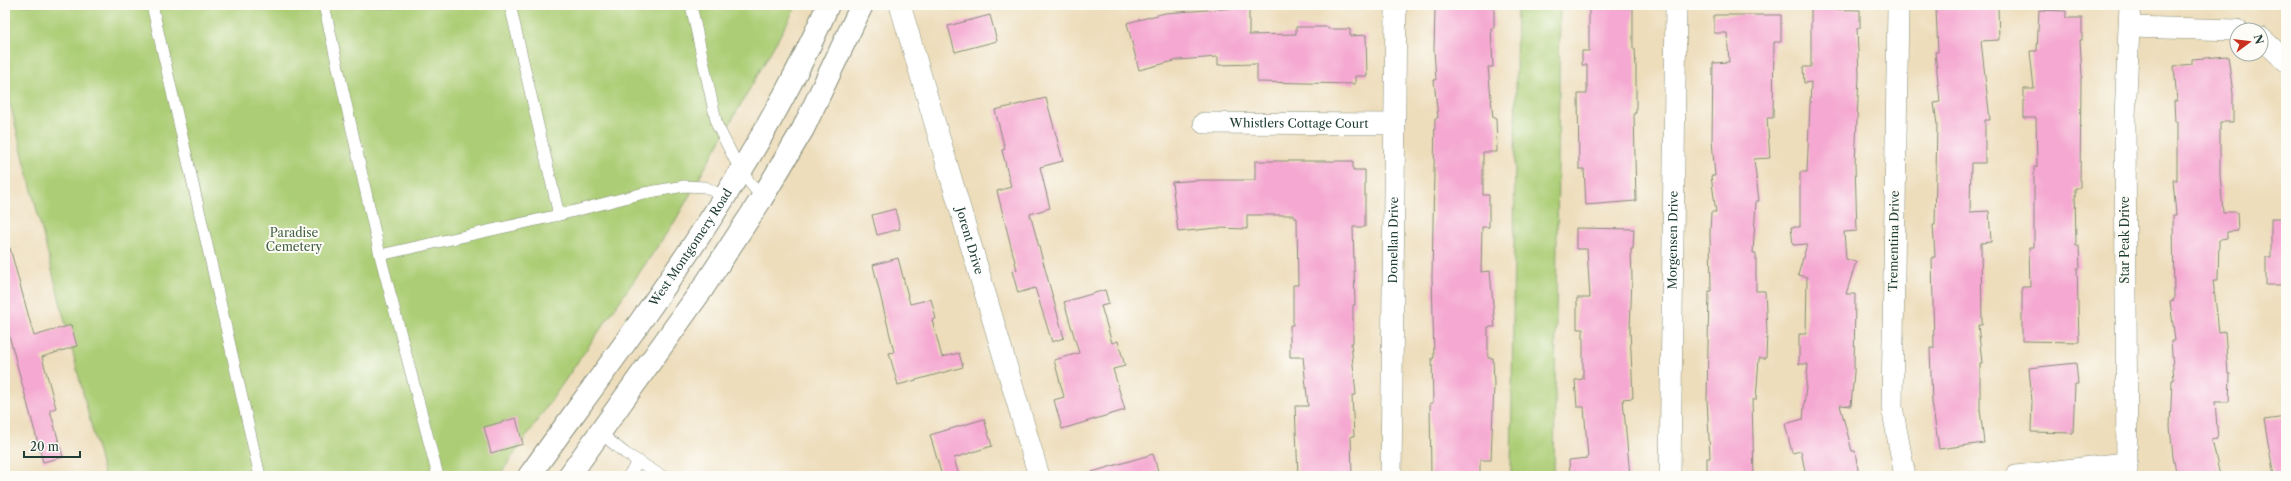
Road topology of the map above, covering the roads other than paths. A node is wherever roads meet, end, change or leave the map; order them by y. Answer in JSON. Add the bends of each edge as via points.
{"nodes":[{"id":1,"x":152,"y":5,"type":"edge"},
{"id":2,"x":324,"y":5,"type":"edge"},
{"id":3,"x":510,"y":5,"type":"edge"},
{"id":4,"x":691,"y":5,"type":"edge"},
{"id":5,"x":828,"y":5,"type":"edge"},
{"id":6,"x":862,"y":5,"type":"edge"},
{"id":7,"x":900,"y":5,"type":"edge"},
{"id":8,"x":1396,"y":5,"type":"edge"},
{"id":9,"x":1676,"y":5,"type":"edge"},
{"id":10,"x":1898,"y":5,"type":"edge"},
{"id":11,"x":2130,"y":5,"type":"edge"},
{"id":12,"x":2130,"y":27,"type":"junction"},
{"id":13,"x":2229,"y":30,"type":"edge"},
{"id":14,"x":2269,"y":46,"type":"edge"},
{"id":15,"x":2286,"y":62,"type":"edge"},
{"id":16,"x":1204,"y":123,"type":"dead end"},
{"id":17,"x":1395,"y":124,"type":"junction"},
{"id":18,"x":740,"y":170,"type":"junction"},
{"id":19,"x":723,"y":196,"type":"junction"},
{"id":20,"x":762,"y":198,"type":"junction"},
{"id":21,"x":559,"y":215,"type":"junction"},
{"id":22,"x":380,"y":256,"type":"junction"},
{"id":23,"x":600,"y":433,"type":"junction"},
{"id":24,"x":639,"y":461,"type":"junction"},
{"id":25,"x":2126,"y":470,"type":"edge"},
{"id":26,"x":260,"y":476,"type":"edge"},
{"id":27,"x":438,"y":476,"type":"edge"},
{"id":28,"x":529,"y":476,"type":"edge"},
{"id":29,"x":569,"y":476,"type":"edge"},
{"id":30,"x":628,"y":476,"type":"edge"},
{"id":31,"x":662,"y":476,"type":"edge"},
{"id":32,"x":1039,"y":476,"type":"edge"},
{"id":33,"x":1391,"y":476,"type":"edge"},
{"id":34,"x":1670,"y":476,"type":"edge"},
{"id":35,"x":1905,"y":476,"type":"edge"},
{"id":36,"x":2016,"y":476,"type":"edge"}],
"edges":[{"from":1,"to":26,"type":"lane"},
{"from":2,"to":22,"type":"lane"},
{"from":3,"to":21,"type":"lane"},
{"from":4,"to":18,"type":"lane","via":[[717,125]]},
{"from":5,"to":18,"type":"main road","name":"West Montgomery Road","via":[[814,39]]},
{"from":6,"to":20,"type":"main road","via":[[803,129]]},
{"from":7,"to":32,"type":"street","name":"Jorent Drive"},
{"from":8,"to":17,"type":"street","name":"Donellan Drive"},
{"from":9,"to":34,"type":"street","name":"Morgensen Drive"},
{"from":10,"to":35,"type":"street","name":"Trementina Drive","via":[[1892,407]]},
{"from":11,"to":12,"type":"street","name":"Star Peak Drive"},
{"from":12,"to":13,"type":"street"},
{"from":12,"to":25,"type":"street","name":"Star Peak Drive","via":[[2125,117]]},
{"from":14,"to":15,"type":"street"},
{"from":16,"to":17,"type":"street","name":"Whistlers Cottage Court"},
{"from":17,"to":33,"type":"street","name":"Donellan Drive"},
{"from":18,"to":19,"type":"main road","name":"West Montgomery Road"},
{"from":18,"to":20,"type":"lane"},
{"from":19,"to":21,"type":"lane","via":[[705,187],[684,186]]},
{"from":19,"to":28,"type":"main road","name":"West Montgomery Road","via":[[676,272]]},
{"from":20,"to":23,"type":"main road","via":[[703,288]]},
{"from":21,"to":22,"type":"lane"},
{"from":22,"to":27,"type":"lane"},
{"from":23,"to":24,"type":"lane"},
{"from":23,"to":29,"type":"main road"},
{"from":24,"to":30,"type":"lane"},
{"from":24,"to":31,"type":"lane"},
{"from":25,"to":36,"type":"street"}]}
